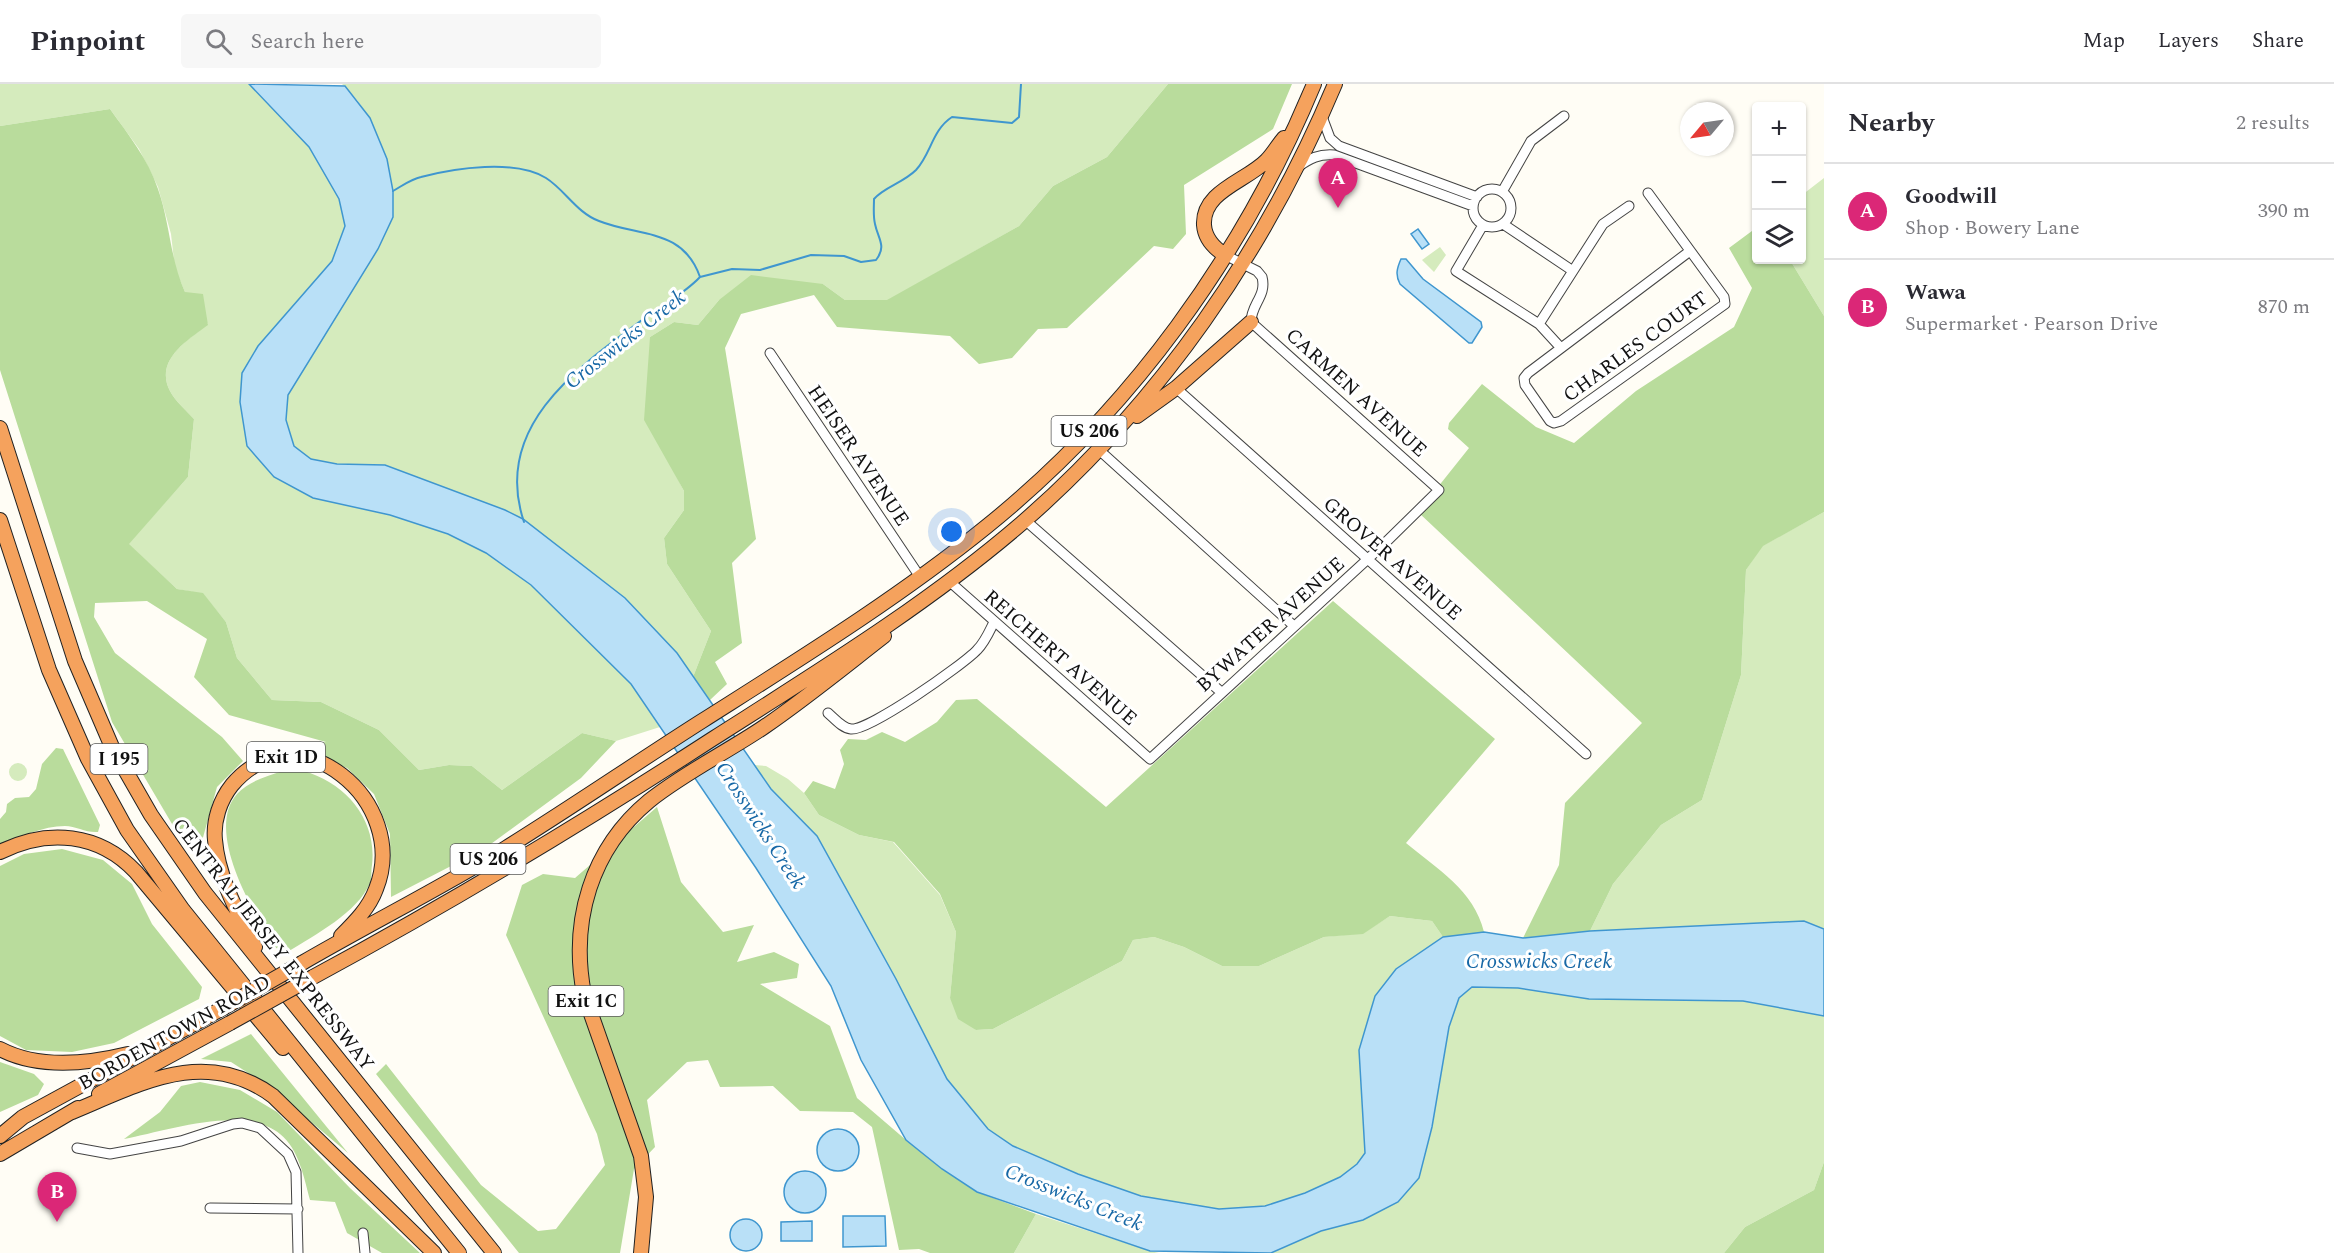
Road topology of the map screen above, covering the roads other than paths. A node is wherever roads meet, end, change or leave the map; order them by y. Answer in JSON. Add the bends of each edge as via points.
{"nodes":[{"id":1,"x":1314,"y":84,"type":"edge"},
{"id":2,"x":1335,"y":84,"type":"edge"},
{"id":3,"x":1301,"y":114,"type":"junction"},
{"id":4,"x":1321,"y":114,"type":"junction"},
{"id":5,"x":1564,"y":116,"type":"dead end"},
{"id":6,"x":1294,"y":170,"type":"junction"},
{"id":7,"x":1502,"y":192,"type":"junction"},
{"id":8,"x":1648,"y":193,"type":"dead end"},
{"id":9,"x":1475,"y":202,"type":"junction"},
{"id":10,"x":1629,"y":206,"type":"dead end"},
{"id":11,"x":1503,"y":224,"type":"junction"},
{"id":12,"x":1483,"y":225,"type":"junction"},
{"id":13,"x":1690,"y":251,"type":"junction"},
{"id":14,"x":1225,"y":255,"type":"junction"},
{"id":15,"x":1243,"y":263,"type":"junction"},
{"id":16,"x":1573,"y":270,"type":"junction"},
{"id":17,"x":1251,"y":322,"type":"junction"},
{"id":18,"x":1539,"y":324,"type":"junction"},
{"id":19,"x":1561,"y":348,"type":"junction"},
{"id":20,"x":770,"y":353,"type":"dead end"},
{"id":21,"x":1176,"y":388,"type":"junction"},
{"id":22,"x":0,"y":428,"type":"edge"},
{"id":23,"x":1115,"y":431,"type":"junction"},
{"id":24,"x":1098,"y":449,"type":"junction"},
{"id":25,"x":1439,"y":490,"type":"joint"},
{"id":26,"x":0,"y":519,"type":"edge"},
{"id":27,"x":1025,"y":520,"type":"junction"},
{"id":28,"x":1367,"y":559,"type":"junction"},
{"id":29,"x":920,"y":577,"type":"junction"},
{"id":30,"x":949,"y":581,"type":"junction"},
{"id":31,"x":934,"y":592,"type":"junction"},
{"id":32,"x":994,"y":622,"type":"junction"},
{"id":33,"x":1294,"y":626,"type":"junction"},
{"id":34,"x":1221,"y":692,"type":"junction"},
{"id":35,"x":828,"y":713,"type":"dead end"},
{"id":36,"x":1586,"y":754,"type":"dead end"},
{"id":37,"x":1150,"y":759,"type":"joint"},
{"id":38,"x":0,"y":852,"type":"edge"},
{"id":39,"x":331,"y":946,"type":"junction"},
{"id":40,"x":266,"y":970,"type":"junction"},
{"id":41,"x":0,"y":1049,"type":"edge"},
{"id":42,"x":144,"y":1050,"type":"junction"},
{"id":43,"x":72,"y":1112,"type":"junction"},
{"id":44,"x":0,"y":1136,"type":"edge"},
{"id":45,"x":77,"y":1148,"type":"dead end"},
{"id":46,"x":0,"y":1154,"type":"edge"},
{"id":47,"x":407,"y":1188,"type":"junction"},
{"id":48,"x":210,"y":1208,"type":"dead end"},
{"id":49,"x":298,"y":1209,"type":"junction"},
{"id":50,"x":363,"y":1233,"type":"dead end"},
{"id":51,"x":298,"y":1253,"type":"edge"},
{"id":52,"x":365,"y":1253,"type":"edge"},
{"id":53,"x":434,"y":1253,"type":"edge"},
{"id":54,"x":459,"y":1253,"type":"edge"},
{"id":55,"x":494,"y":1253,"type":"edge"},
{"id":56,"x":641,"y":1253,"type":"edge"}],
"edges":[{"from":1,"to":3,"type":"highway","number":"US 206"},
{"from":2,"to":4,"type":"highway","number":"US 206"},
{"from":3,"to":14,"type":"highway","number":"US 206","via":[[1259,199]]},
{"from":3,"to":14,"type":"highway","via":[[1267,161],[1226,189],[1208,207],[1206,234]]},
{"from":4,"to":6,"type":"highway","number":"US 206"},
{"from":4,"to":9,"type":"street","via":[[1330,138],[1339,146]]},
{"from":5,"to":7,"type":"street","via":[[1531,141]]},
{"from":6,"to":9,"type":"street","via":[[1311,158],[1334,155]]},
{"from":6,"to":15,"type":"highway","number":"US 206"},
{"from":7,"to":9,"type":"street","via":[[1490,189]]},
{"from":7,"to":11,"type":"street","via":[[1511,208]]},
{"from":8,"to":13,"type":"street"},
{"from":9,"to":12,"type":"street","via":[[1476,218]]},
{"from":10,"to":16,"type":"street","via":[[1603,224]]},
{"from":11,"to":12,"type":"street"},
{"from":11,"to":16,"type":"street"},
{"from":12,"to":18,"type":"street","via":[[1456,271]]},
{"from":13,"to":19,"type":"street","name":"CHARLES COURT"},
{"from":13,"to":19,"type":"street","name":"CHARLES COURT","via":[[1724,297],[1725,304],[1554,423],[1524,381],[1528,373]]},
{"from":14,"to":15,"type":"street"},
{"from":14,"to":29,"type":"highway","number":"US 206","via":[[1166,341],[1110,409],[1005,511]]},
{"from":15,"to":17,"type":"street","via":[[1262,277],[1264,287]]},
{"from":15,"to":23,"type":"highway","number":"US 206","via":[[1166,371]]},
{"from":16,"to":18,"type":"street"},
{"from":17,"to":21,"type":"highway"},
{"from":17,"to":25,"type":"street","name":"CARMEN AVENUE"},
{"from":18,"to":19,"type":"street"},
{"from":20,"to":29,"type":"street","name":"HEISER AVENUE"},
{"from":21,"to":23,"type":"highway"},
{"from":21,"to":28,"type":"street","name":"GROVER AVENUE"},
{"from":22,"to":40,"type":"highway","name":"CENTRAL JERSEY EXPRESSWAY","number":"I 195","via":[[59,617],[112,747],[177,855]]},
{"from":23,"to":24,"type":"highway","number":"US 206"},
{"from":24,"to":27,"type":"highway","number":"US 206"},
{"from":24,"to":33,"type":"street"},
{"from":25,"to":28,"type":"street","name":"BYWATER AVENUE"},
{"from":26,"to":47,"type":"highway","number":"I 195","via":[[48,670],[88,759],[127,830],[183,910]]},
{"from":27,"to":30,"type":"highway","number":"US 206"},
{"from":27,"to":34,"type":"street"},
{"from":28,"to":33,"type":"street","name":"BYWATER AVENUE"},
{"from":28,"to":36,"type":"street","name":"GROVER AVENUE"},
{"from":29,"to":39,"type":"highway","name":"BORDENTOWN ROAD","number":"US 206","via":[[503,850]]},
{"from":30,"to":31,"type":"highway","number":"US 206"},
{"from":30,"to":32,"type":"street","name":"REICHERT AVENUE"},
{"from":31,"to":43,"type":"highway","name":"BORDENTOWN ROAD","number":"US 206","bridge":true,"via":[[756,712],[553,841],[111,1086]]},
{"from":31,"to":56,"type":"highway","number":"Exit 1C","via":[[824,683],[637,812],[611,843],[586,896],[579,964],[584,994],[641,1156],[646,1197]]},
{"from":32,"to":35,"type":"street","via":[[987,638],[966,660],[861,728],[851,729]]},
{"from":32,"to":37,"type":"street","name":"REICHERT AVENUE"},
{"from":33,"to":34,"type":"street","name":"BYWATER AVENUE"},
{"from":34,"to":37,"type":"street","name":"BYWATER AVENUE"},
{"from":38,"to":47,"type":"highway","via":[[27,841],[66,837],[102,846],[127,863]]},
{"from":39,"to":40,"type":"highway","number":"Exit 1D","via":[[357,919],[376,890],[383,849],[377,819],[354,783],[332,768],[305,759],[269,760],[247,771],[229,789],[215,828],[223,875]]},
{"from":39,"to":42,"type":"highway","name":"BORDENTOWN ROAD","number":"US 206","bridge":true},
{"from":40,"to":55,"type":"highway","name":"CENTRAL JERSEY EXPRESSWAY","number":"I 195"},
{"from":41,"to":42,"type":"highway","via":[[20,1058],[59,1063]]},
{"from":42,"to":44,"type":"highway","name":"BORDENTOWN ROAD","via":[[23,1117]]},
{"from":43,"to":46,"type":"highway","name":"BORDENTOWN ROAD","number":"US 206"},
{"from":43,"to":53,"type":"highway","via":[[186,1071],[214,1070],[244,1078],[273,1096]]},
{"from":45,"to":49,"type":"street","via":[[110,1154],[181,1141],[243,1123],[260,1128],[292,1161]]},
{"from":47,"to":54,"type":"highway","number":"I 195"},
{"from":48,"to":49,"type":"street"},
{"from":49,"to":51,"type":"street"},
{"from":50,"to":52,"type":"street"}]}
